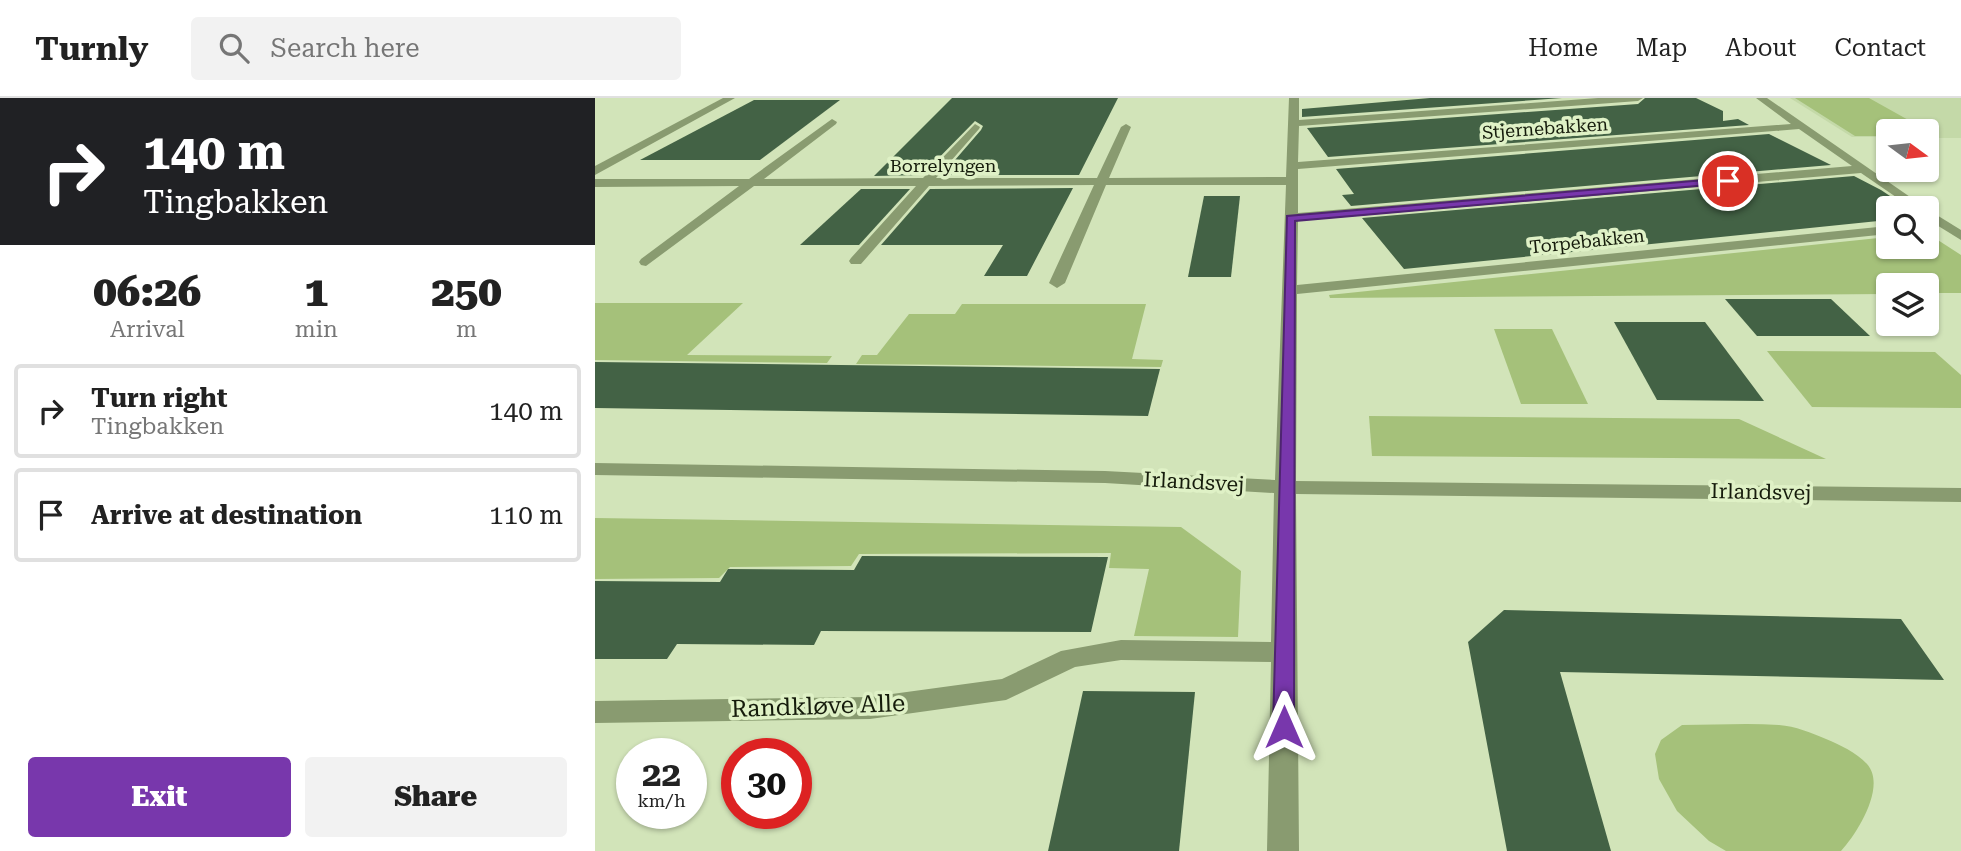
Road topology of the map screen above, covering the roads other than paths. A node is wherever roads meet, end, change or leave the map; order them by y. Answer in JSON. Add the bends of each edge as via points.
{"nodes":[{"id":1,"x":730,"y":98,"type":"edge"},
{"id":2,"x":1294,"y":98,"type":"edge"},
{"id":3,"x":1638,"y":98,"type":"edge"},
{"id":4,"x":1761,"y":98,"type":"edge"},
{"id":5,"x":832,"y":122,"type":"dead end"},
{"id":6,"x":1293,"y":123,"type":"junction"},
{"id":7,"x":1801,"y":126,"type":"junction"},
{"id":8,"x":975,"y":127,"type":"dead end"},
{"id":9,"x":1126,"y":127,"type":"dead end"},
{"id":10,"x":595,"y":160,"type":"edge"},
{"id":11,"x":613,"y":161,"type":"junction"},
{"id":12,"x":1864,"y":169,"type":"junction"},
{"id":13,"x":595,"y":171,"type":"edge"},
{"id":14,"x":1291,"y":173,"type":"junction"},
{"id":15,"x":926,"y":182,"type":"junction"},
{"id":16,"x":1102,"y":182,"type":"junction"},
{"id":17,"x":595,"y":183,"type":"edge"},
{"id":18,"x":752,"y":183,"type":"junction"},
{"id":19,"x":1903,"y":196,"type":"edge"},
{"id":20,"x":1290,"y":218,"type":"junction"},
{"id":21,"x":1939,"y":221,"type":"edge"},
{"id":22,"x":1939,"y":224,"type":"edge"},
{"id":23,"x":1943,"y":224,"type":"junction"},
{"id":24,"x":1876,"y":231,"type":"edge"},
{"id":25,"x":1961,"y":236,"type":"edge"},
{"id":26,"x":856,"y":261,"type":"dead end"},
{"id":27,"x":646,"y":262,"type":"dead end"},
{"id":28,"x":1057,"y":283,"type":"dead end"},
{"id":29,"x":1290,"y":290,"type":"junction"},
{"id":30,"x":595,"y":469,"type":"edge"},
{"id":31,"x":1285,"y":487,"type":"junction"},
{"id":32,"x":1961,"y":495,"type":"edge"},
{"id":33,"x":1284,"y":652,"type":"junction"},
{"id":34,"x":595,"y":712,"type":"edge"},
{"id":35,"x":1283,"y":851,"type":"edge"}],
"edges":[{"from":1,"to":11,"type":"street"},
{"from":2,"to":6,"type":"street"},
{"from":3,"to":6,"type":"street"},
{"from":4,"to":7,"type":"street"},
{"from":5,"to":18,"type":"street"},
{"from":6,"to":14,"type":"street"},
{"from":7,"to":12,"type":"street"},
{"from":7,"to":14,"type":"street","name":"Stjernebakken"},
{"from":8,"to":15,"type":"street"},
{"from":9,"to":16,"type":"street"},
{"from":10,"to":11,"type":"street"},
{"from":11,"to":13,"type":"street"},
{"from":12,"to":19,"type":"street"},
{"from":12,"to":20,"type":"street"},
{"from":14,"to":16,"type":"street","name":"Borrelyngen"},
{"from":14,"to":20,"type":"street"},
{"from":15,"to":16,"type":"street","name":"Borrelyngen"},
{"from":15,"to":18,"type":"street","name":"Borrelyngen"},
{"from":15,"to":26,"type":"street"},
{"from":16,"to":28,"type":"street"},
{"from":17,"to":18,"type":"street","name":"Borrelyngen"},
{"from":18,"to":27,"type":"street"},
{"from":20,"to":29,"type":"street"},
{"from":21,"to":23,"type":"street"},
{"from":22,"to":23,"type":"street"},
{"from":23,"to":25,"type":"street"},
{"from":24,"to":29,"type":"street","name":"Torpebakken"},
{"from":29,"to":31,"type":"street"},
{"from":30,"to":31,"type":"street","name":"Irlandsvej","via":[[1105,477]]},
{"from":31,"to":32,"type":"street","name":"Irlandsvej"},
{"from":31,"to":33,"type":"street"},
{"from":33,"to":34,"type":"street","name":"Randkløve Alle","via":[[1121,650],[1070,658],[1006,689],[870,708]]},
{"from":33,"to":35,"type":"street"}]}
